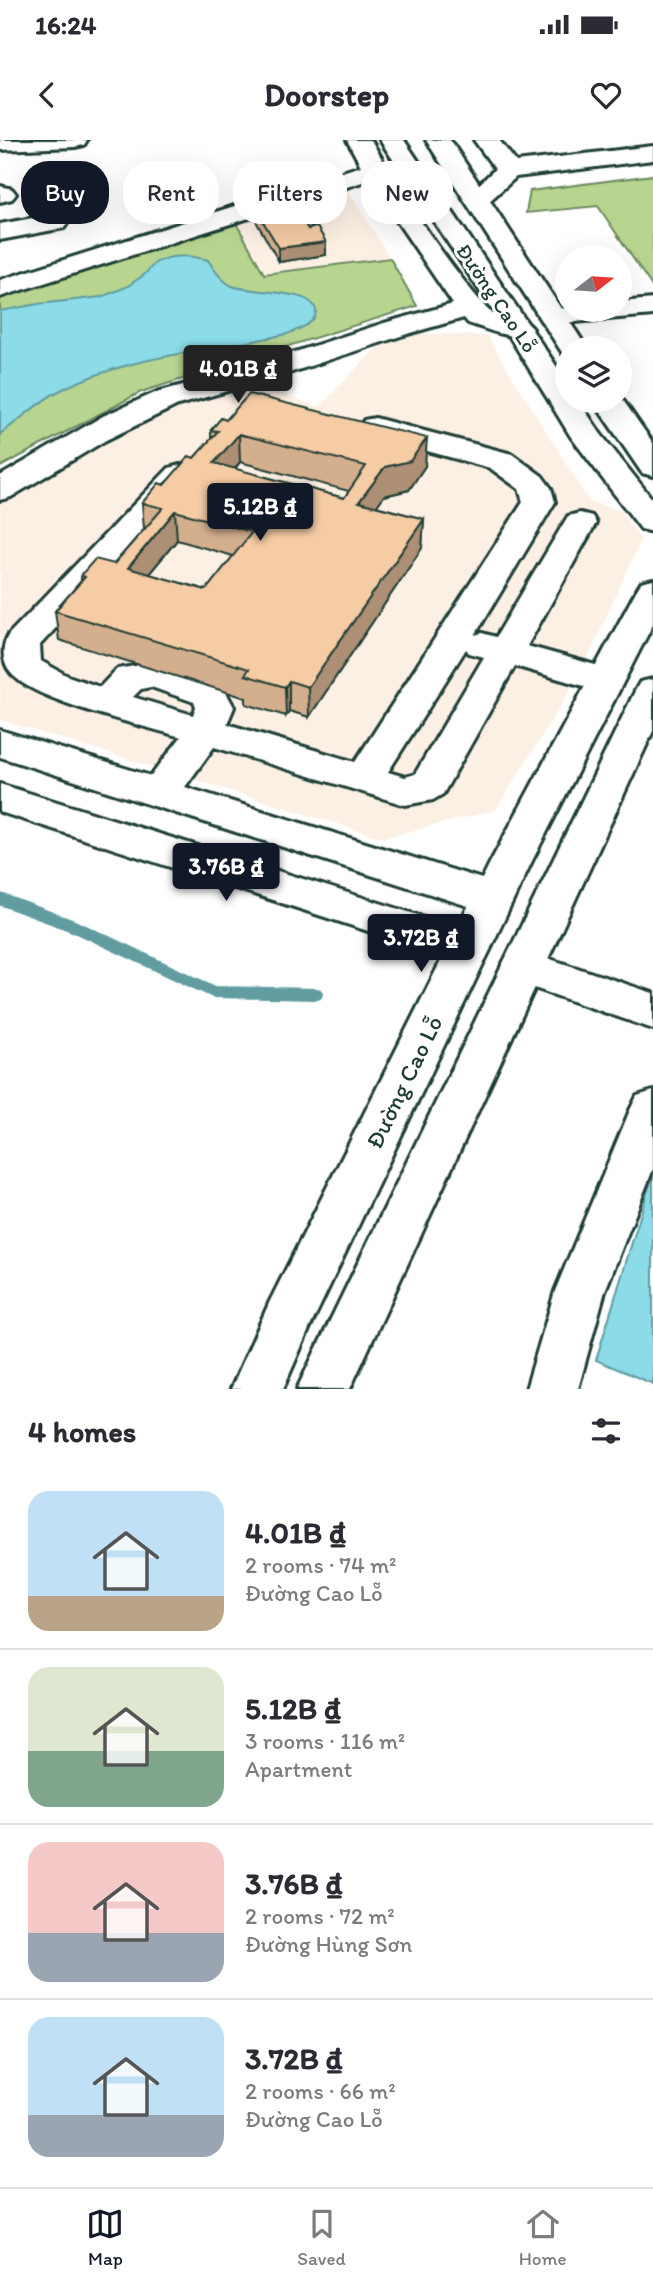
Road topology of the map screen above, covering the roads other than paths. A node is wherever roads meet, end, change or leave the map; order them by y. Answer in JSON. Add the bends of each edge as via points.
{"nodes":[{"id":1,"x":75,"y":140,"type":"edge"},
{"id":2,"x":359,"y":140,"type":"edge"},
{"id":3,"x":392,"y":140,"type":"edge"},
{"id":4,"x":438,"y":140,"type":"edge"},
{"id":5,"x":486,"y":140,"type":"edge"},
{"id":6,"x":0,"y":143,"type":"edge"},
{"id":7,"x":653,"y":153,"type":"edge"},
{"id":8,"x":370,"y":161,"type":"edge"},
{"id":9,"x":406,"y":161,"type":"edge"},
{"id":10,"x":509,"y":170,"type":"junction"},
{"id":11,"x":361,"y":174,"type":"edge"},
{"id":12,"x":477,"y":199,"type":"junction"},
{"id":13,"x":44,"y":224,"type":"edge"},
{"id":14,"x":412,"y":224,"type":"edge"},
{"id":15,"x":447,"y":224,"type":"edge"},
{"id":16,"x":0,"y":232,"type":"edge"},
{"id":17,"x":0,"y":289,"type":"edge"},
{"id":18,"x":653,"y":307,"type":"edge"},
{"id":19,"x":472,"y":308,"type":"junction"},
{"id":20,"x":552,"y":316,"type":"junction"},
{"id":21,"x":519,"y":329,"type":"junction"},
{"id":22,"x":565,"y":336,"type":"edge"},
{"id":23,"x":616,"y":413,"type":"edge"},
{"id":24,"x":350,"y":421,"type":"edge"},
{"id":25,"x":200,"y":454,"type":"edge"},
{"id":26,"x":653,"y":466,"type":"edge"},
{"id":27,"x":0,"y":490,"type":"edge"},
{"id":28,"x":646,"y":505,"type":"edge"},
{"id":29,"x":580,"y":523,"type":"dead end"},
{"id":30,"x":653,"y":591,"type":"edge"},
{"id":31,"x":456,"y":637,"type":"junction"},
{"id":32,"x":506,"y":652,"type":"junction"},
{"id":33,"x":604,"y":680,"type":"junction"},
{"id":34,"x":653,"y":691,"type":"edge"},
{"id":35,"x":206,"y":731,"type":"junction"},
{"id":36,"x":0,"y":743,"type":"edge"},
{"id":37,"x":365,"y":778,"type":"junction"},
{"id":38,"x":159,"y":793,"type":"junction"},
{"id":39,"x":0,"y":798,"type":"edge"},
{"id":40,"x":493,"y":898,"type":"junction"},
{"id":41,"x":470,"y":948,"type":"junction"},
{"id":42,"x":523,"y":967,"type":"junction"},
{"id":43,"x":653,"y":1011,"type":"edge"},
{"id":44,"x":653,"y":1110,"type":"edge"},
{"id":45,"x":257,"y":1389,"type":"edge"},
{"id":46,"x":323,"y":1389,"type":"edge"},
{"id":47,"x":552,"y":1389,"type":"edge"}],
"edges":[{"from":1,"to":6,"type":"street"},
{"from":2,"to":8,"type":"street"},
{"from":3,"to":9,"type":"street","name":"Đường Cao Lỗ"},
{"from":4,"to":12,"type":"street","name":"Đường Cao Lỗ"},
{"from":5,"to":10,"type":"street"},
{"from":7,"to":10,"type":"street"},
{"from":10,"to":12,"type":"street"},
{"from":11,"to":17,"type":"street"},
{"from":12,"to":20,"type":"street","name":"Đường Cao Lỗ"},
{"from":13,"to":16,"type":"street"},
{"from":14,"to":19,"type":"street"},
{"from":15,"to":21,"type":"street","name":"Đường Cao Lỗ"},
{"from":18,"to":20,"type":"street"},
{"from":19,"to":21,"type":"street","via":[[478,317]]},
{"from":19,"to":27,"type":"street","via":[[415,320],[264,372],[156,402]]},
{"from":20,"to":22,"type":"street","name":"Đường Cao Lỗ"},
{"from":21,"to":28,"type":"street","name":"Đường Cao Lỗ","via":[[587,437]]},
{"from":23,"to":26,"type":"street"},
{"from":24,"to":31,"type":"street","via":[[501,461],[518,471],[538,494],[539,502]]},
{"from":25,"to":35,"type":"street","via":[[22,642],[21,654],[26,668],[36,676],[109,701],[130,678],[141,674],[209,694],[215,707]]},
{"from":29,"to":32,"type":"street"},
{"from":30,"to":33,"type":"street","name":"Đường Cao Lỗ"},
{"from":31,"to":32,"type":"street"},
{"from":31,"to":37,"type":"street"},
{"from":32,"to":33,"type":"street"},
{"from":32,"to":37,"type":"street","via":[[429,784],[405,791]]},
{"from":33,"to":40,"type":"street","name":"Đường Cao Lỗ"},
{"from":34,"to":42,"type":"street"},
{"from":35,"to":37,"type":"street"},
{"from":35,"to":38,"type":"street"},
{"from":36,"to":38,"type":"street"},
{"from":38,"to":40,"type":"street"},
{"from":39,"to":41,"type":"street"},
{"from":40,"to":41,"type":"street","name":"Đường Cao Lỗ"},
{"from":41,"to":45,"type":"street","name":"Đường Cao Lỗ"},
{"from":42,"to":43,"type":"street"},
{"from":42,"to":46,"type":"street"},
{"from":44,"to":47,"type":"street","via":[[580,1291]]}]}
